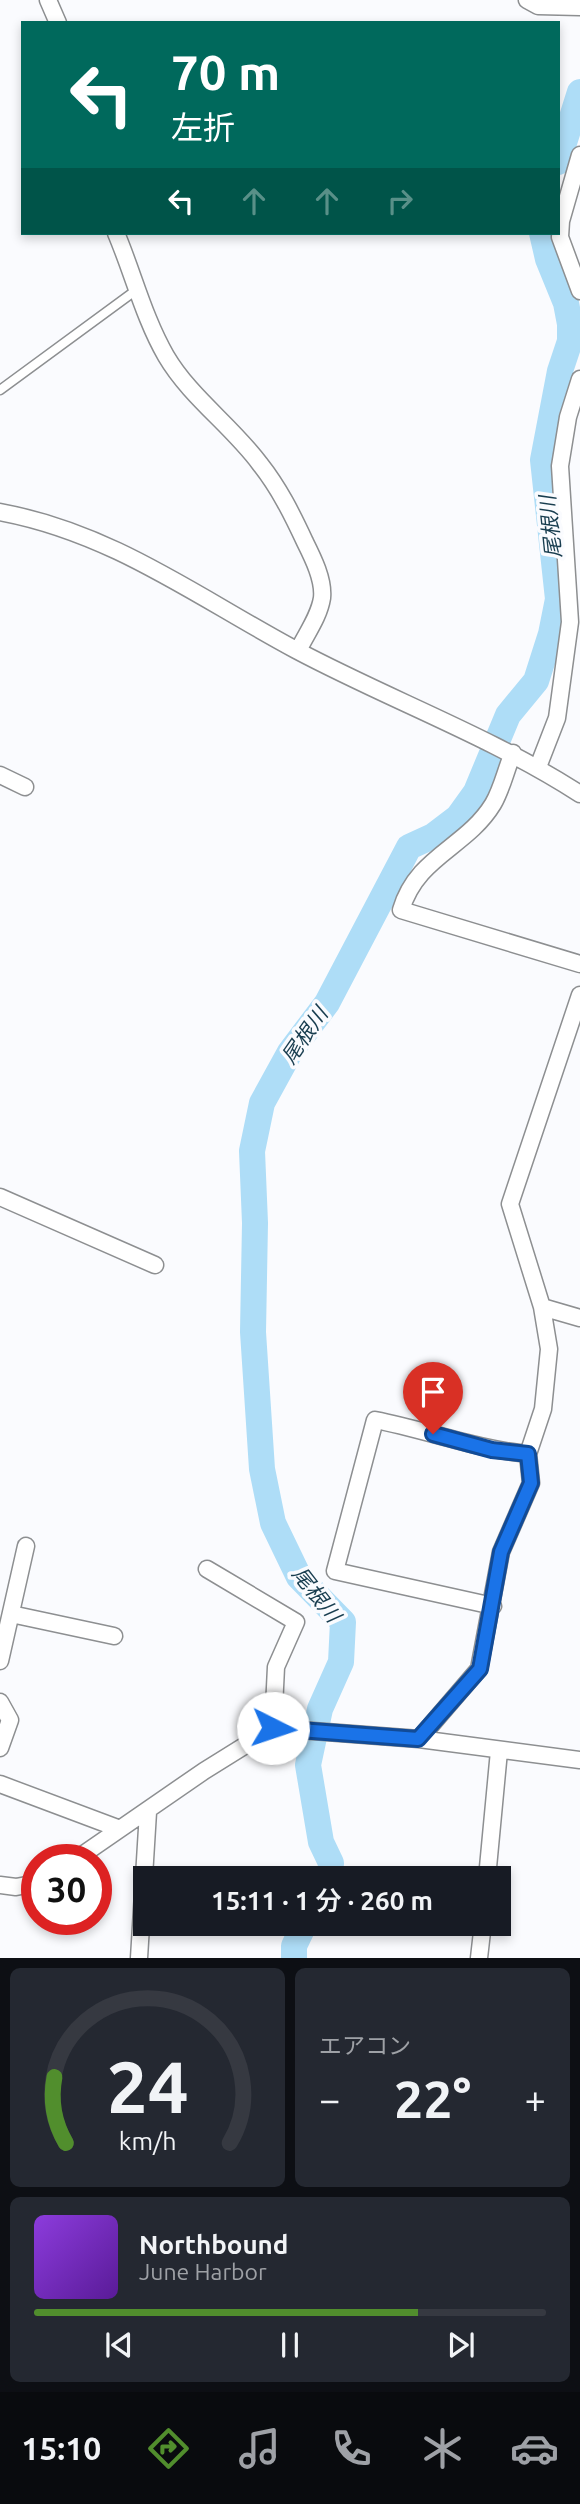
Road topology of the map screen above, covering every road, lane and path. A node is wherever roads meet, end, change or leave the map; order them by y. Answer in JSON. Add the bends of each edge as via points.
{"nodes":[{"id":1,"x":48,"y":0,"type":"edge"},
{"id":2,"x":527,"y":0,"type":"edge"},
{"id":3,"x":580,"y":7,"type":"edge"},
{"id":4,"x":57,"y":21,"type":"edge"},
{"id":5,"x":580,"y":155,"type":"edge"},
{"id":6,"x":117,"y":235,"type":"edge"},
{"id":7,"x":139,"y":288,"type":"junction"},
{"id":8,"x":580,"y":291,"type":"edge"},
{"id":9,"x":580,"y":379,"type":"edge"},
{"id":10,"x":0,"y":390,"type":"edge"},
{"id":11,"x":0,"y":512,"type":"edge"},
{"id":12,"x":298,"y":651,"type":"junction"},
{"id":13,"x":501,"y":748,"type":"junction"},
{"id":14,"x":538,"y":767,"type":"junction"},
{"id":15,"x":0,"y":775,"type":"edge"},
{"id":16,"x":25,"y":787,"type":"dead end"},
{"id":17,"x":580,"y":794,"type":"edge"},
{"id":18,"x":580,"y":964,"type":"edge"},
{"id":19,"x":580,"y":995,"type":"edge"},
{"id":20,"x":0,"y":1197,"type":"edge"},
{"id":21,"x":155,"y":1265,"type":"dead end"},
{"id":22,"x":542,"y":1307,"type":"junction"},
{"id":23,"x":580,"y":1318,"type":"edge"},
{"id":24,"x":528,"y":1454,"type":"junction"},
{"id":25,"x":26,"y":1546,"type":"dead end"},
{"id":26,"x":207,"y":1569,"type":"dead end"},
{"id":27,"x":493,"y":1606,"type":"junction"},
{"id":28,"x":11,"y":1615,"type":"junction"},
{"id":29,"x":114,"y":1636,"type":"dead end"},
{"id":30,"x":0,"y":1661,"type":"edge"},
{"id":31,"x":0,"y":1702,"type":"edge"},
{"id":32,"x":273,"y":1728,"type":"junction"},
{"id":33,"x":418,"y":1739,"type":"junction"},
{"id":34,"x":0,"y":1748,"type":"edge"},
{"id":35,"x":499,"y":1751,"type":"junction"},
{"id":36,"x":580,"y":1760,"type":"edge"},
{"id":37,"x":0,"y":1783,"type":"edge"},
{"id":38,"x":148,"y":1812,"type":"junction"},
{"id":39,"x":120,"y":1829,"type":"junction"},
{"id":40,"x":98,"y":1844,"type":"edge"},
{"id":41,"x":488,"y":1866,"type":"edge"},
{"id":42,"x":0,"y":1885,"type":"edge"},
{"id":43,"x":21,"y":1886,"type":"edge"},
{"id":44,"x":481,"y":1936,"type":"edge"},
{"id":45,"x":139,"y":1958,"type":"edge"},
{"id":46,"x":479,"y":1958,"type":"edge"}],
"edges":[{"from":1,"to":4,"type":"street"},
{"from":2,"to":3,"type":"street","via":[[538,6]]},
{"from":5,"to":8,"type":"street","via":[[560,229]]},
{"from":6,"to":7,"type":"street"},
{"from":7,"to":10,"type":"lane"},
{"from":7,"to":12,"type":"street","via":[[145,314],[166,356],[260,463],[287,503],[310,553],[322,595],[319,611]]},
{"from":9,"to":14,"type":"street","via":[[560,466],[570,622],[557,718]]},
{"from":11,"to":12,"type":"street","via":[[46,521],[104,543]]},
{"from":12,"to":13,"type":"street"},
{"from":13,"to":14,"type":"street"},
{"from":13,"to":18,"type":"street","via":[[493,804],[407,889],[401,910]]},
{"from":14,"to":17,"type":"street"},
{"from":15,"to":16,"type":"street"},
{"from":19,"to":22,"type":"street","via":[[510,1204]]},
{"from":20,"to":21,"type":"street"},
{"from":22,"to":23,"type":"street"},
{"from":22,"to":24,"type":"street","via":[[549,1349],[542,1409]]},
{"from":24,"to":27,"type":"street","via":[[531,1483],[501,1552]]},
{"from":24,"to":27,"type":"street","via":[[492,1450],[374,1420],[334,1571]]},
{"from":25,"to":28,"type":"street"},
{"from":26,"to":32,"type":"street","via":[[296,1622],[276,1667]]},
{"from":27,"to":33,"type":"street","via":[[480,1669]]},
{"from":28,"to":29,"type":"street"},
{"from":28,"to":30,"type":"street"},
{"from":31,"to":34,"type":"street","via":[[10,1720]]},
{"from":32,"to":33,"type":"street"},
{"from":32,"to":38,"type":"street","via":[[204,1770]]},
{"from":33,"to":35,"type":"street"},
{"from":35,"to":36,"type":"street"},
{"from":35,"to":41,"type":"street"},
{"from":37,"to":39,"type":"street"},
{"from":38,"to":39,"type":"street"},
{"from":38,"to":45,"type":"street"},
{"from":39,"to":40,"type":"street"},
{"from":42,"to":43,"type":"street"},
{"from":44,"to":46,"type":"street"}]}
